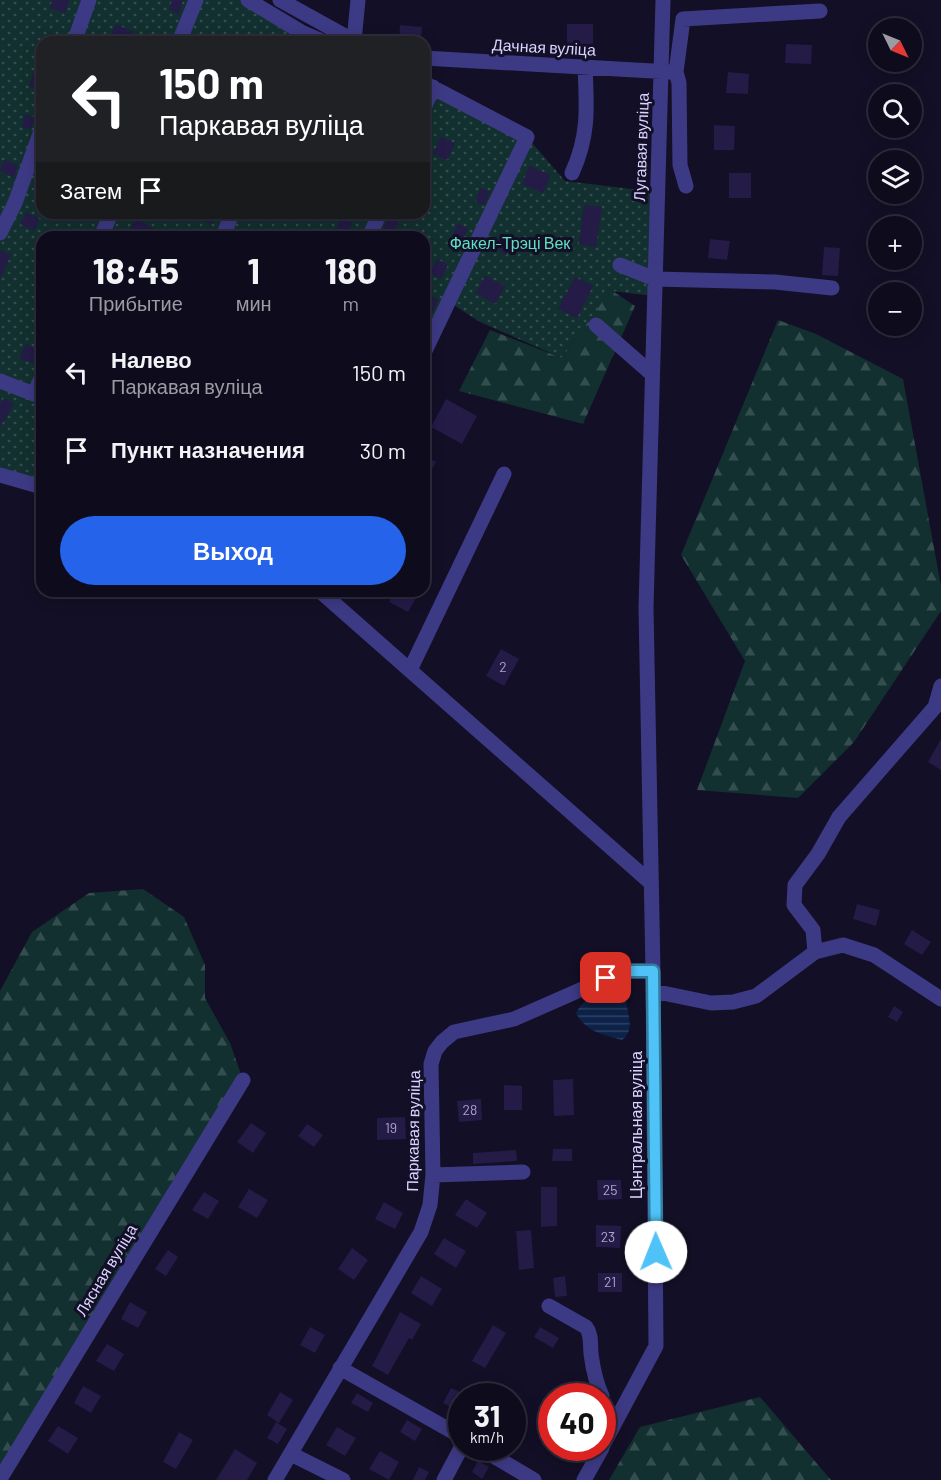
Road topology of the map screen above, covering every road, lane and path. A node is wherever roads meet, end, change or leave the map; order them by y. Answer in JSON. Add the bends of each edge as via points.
{"nodes":[{"id":1,"x":89,"y":0,"type":"edge"},
{"id":2,"x":196,"y":0,"type":"edge"},
{"id":3,"x":248,"y":0,"type":"edge"},
{"id":4,"x":280,"y":0,"type":"edge"},
{"id":5,"x":358,"y":0,"type":"edge"},
{"id":6,"x":663,"y":0,"type":"edge"},
{"id":7,"x":819,"y":11,"type":"dead end"},
{"id":8,"x":76,"y":36,"type":"edge"},
{"id":9,"x":181,"y":36,"type":"edge"},
{"id":10,"x":298,"y":36,"type":"edge"},
{"id":11,"x":344,"y":36,"type":"edge"},
{"id":12,"x":355,"y":36,"type":"edge"},
{"id":13,"x":430,"y":58,"type":"edge"},
{"id":14,"x":585,"y":68,"type":"junction"},
{"id":15,"x":669,"y":72,"type":"junction"},
{"id":16,"x":430,"y":86,"type":"edge"},
{"id":17,"x":36,"y":145,"type":"edge"},
{"id":18,"x":572,"y":172,"type":"dead end"},
{"id":19,"x":686,"y":186,"type":"dead end"},
{"id":20,"x":0,"y":233,"type":"edge"},
{"id":21,"x":620,"y":265,"type":"dead end"},
{"id":22,"x":655,"y":279,"type":"junction"},
{"id":23,"x":832,"y":288,"type":"dead end"},
{"id":24,"x":596,"y":325,"type":"dead end"},
{"id":25,"x":430,"y":340,"type":"edge"},
{"id":26,"x":652,"y":374,"type":"junction"},
{"id":27,"x":0,"y":381,"type":"edge"},
{"id":28,"x":36,"y":390,"type":"edge"},
{"id":29,"x":504,"y":474,"type":"dead end"},
{"id":30,"x":0,"y":475,"type":"edge"},
{"id":31,"x":36,"y":485,"type":"edge"},
{"id":32,"x":327,"y":597,"type":"edge"},
{"id":33,"x":410,"y":670,"type":"junction"},
{"id":34,"x":941,"y":686,"type":"edge"},
{"id":35,"x":938,"y":709,"type":"edge"},
{"id":36,"x":650,"y":882,"type":"junction"},
{"id":37,"x":815,"y":952,"type":"junction"},
{"id":38,"x":653,"y":971,"type":"junction"},
{"id":39,"x":653,"y":991,"type":"junction"},
{"id":40,"x":941,"y":999,"type":"edge"},
{"id":41,"x":243,"y":1080,"type":"dead end"},
{"id":42,"x":523,"y":1172,"type":"dead end"},
{"id":43,"x":433,"y":1174,"type":"junction"},
{"id":44,"x":549,"y":1306,"type":"dead end"},
{"id":45,"x":340,"y":1368,"type":"junction"},
{"id":46,"x":596,"y":1383,"type":"edge"},
{"id":47,"x":616,"y":1415,"type":"edge"},
{"id":48,"x":618,"y":1418,"type":"junction"},
{"id":49,"x":616,"y":1422,"type":"edge"},
{"id":50,"x":448,"y":1429,"type":"edge"},
{"id":51,"x":291,"y":1454,"type":"junction"},
{"id":52,"x":454,"y":1461,"type":"edge"},
{"id":53,"x":502,"y":1461,"type":"edge"},
{"id":54,"x":594,"y":1461,"type":"edge"},
{"id":55,"x":321,"y":1474,"type":"edge"},
{"id":56,"x":0,"y":1479,"type":"edge"},
{"id":57,"x":275,"y":1480,"type":"edge"},
{"id":58,"x":343,"y":1480,"type":"edge"},
{"id":59,"x":444,"y":1480,"type":"edge"},
{"id":60,"x":534,"y":1480,"type":"edge"},
{"id":61,"x":584,"y":1480,"type":"edge"}],
"edges":[{"from":1,"to":8,"type":"street"},
{"from":2,"to":9,"type":"street"},
{"from":3,"to":10,"type":"street"},
{"from":4,"to":11,"type":"street"},
{"from":5,"to":12,"type":"street"},
{"from":6,"to":15,"type":"street","name":"Лугавая вуліца"},
{"from":7,"to":15,"type":"street","via":[[683,20]]},
{"from":13,"to":14,"type":"street","name":"Дачная вуліца"},
{"from":14,"to":15,"type":"street","name":"Дачная вуліца"},
{"from":14,"to":18,"type":"street","via":[[587,114],[582,151]]},
{"from":15,"to":19,"type":"street","via":[[679,83],[680,165]]},
{"from":15,"to":22,"type":"street","name":"Лугавая вуліца"},
{"from":16,"to":25,"type":"street","via":[[527,136]]},
{"from":17,"to":20,"type":"street"},
{"from":21,"to":22,"type":"street"},
{"from":22,"to":23,"type":"street","via":[[775,282]]},
{"from":22,"to":26,"type":"street","name":"Лугавая вуліца"},
{"from":24,"to":26,"type":"street"},
{"from":26,"to":36,"type":"street","name":"Лугавая вуліца","via":[[646,608]]},
{"from":27,"to":28,"type":"street","via":[[34,394]]},
{"from":29,"to":33,"type":"street"},
{"from":30,"to":31,"type":"street"},
{"from":32,"to":33,"type":"street"},
{"from":33,"to":36,"type":"street"},
{"from":34,"to":35,"type":"street"},
{"from":35,"to":37,"type":"street","via":[[839,817],[795,885],[794,905],[813,930]]},
{"from":36,"to":38,"type":"street","name":"Цэнтральная вуліца"},
{"from":37,"to":39,"type":"street","via":[[756,996],[733,1002],[711,1003]]},
{"from":37,"to":40,"type":"street","via":[[843,945],[874,955]]},
{"from":38,"to":39,"type":"street","name":"Цэнтральная вуліца"},
{"from":38,"to":43,"type":"street","name":"Паркавая вуліца","via":[[622,971],[514,1018],[454,1032],[442,1042],[431,1065]]},
{"from":39,"to":48,"type":"street","name":"Цэнтральная вуліца","via":[[656,1346]]},
{"from":41,"to":56,"type":"street","name":"Лясная вуліца"},
{"from":42,"to":43,"type":"street"},
{"from":43,"to":45,"type":"street","name":"Паркавая вуліца","via":[[430,1205],[421,1232]]},
{"from":44,"to":46,"type":"street","via":[[590,1332]]},
{"from":45,"to":50,"type":"street"},
{"from":45,"to":51,"type":"street","name":"Паркавая вуліца"},
{"from":47,"to":48,"type":"street"},
{"from":48,"to":49,"type":"street","name":"Цэнтральная вуліца"},
{"from":51,"to":55,"type":"street"},
{"from":51,"to":57,"type":"street","name":"Паркавая вуліца"},
{"from":52,"to":59,"type":"street"},
{"from":53,"to":60,"type":"street"},
{"from":54,"to":61,"type":"street","name":"Цэнтральная вуліца"},
{"from":55,"to":58,"type":"street"}]}
